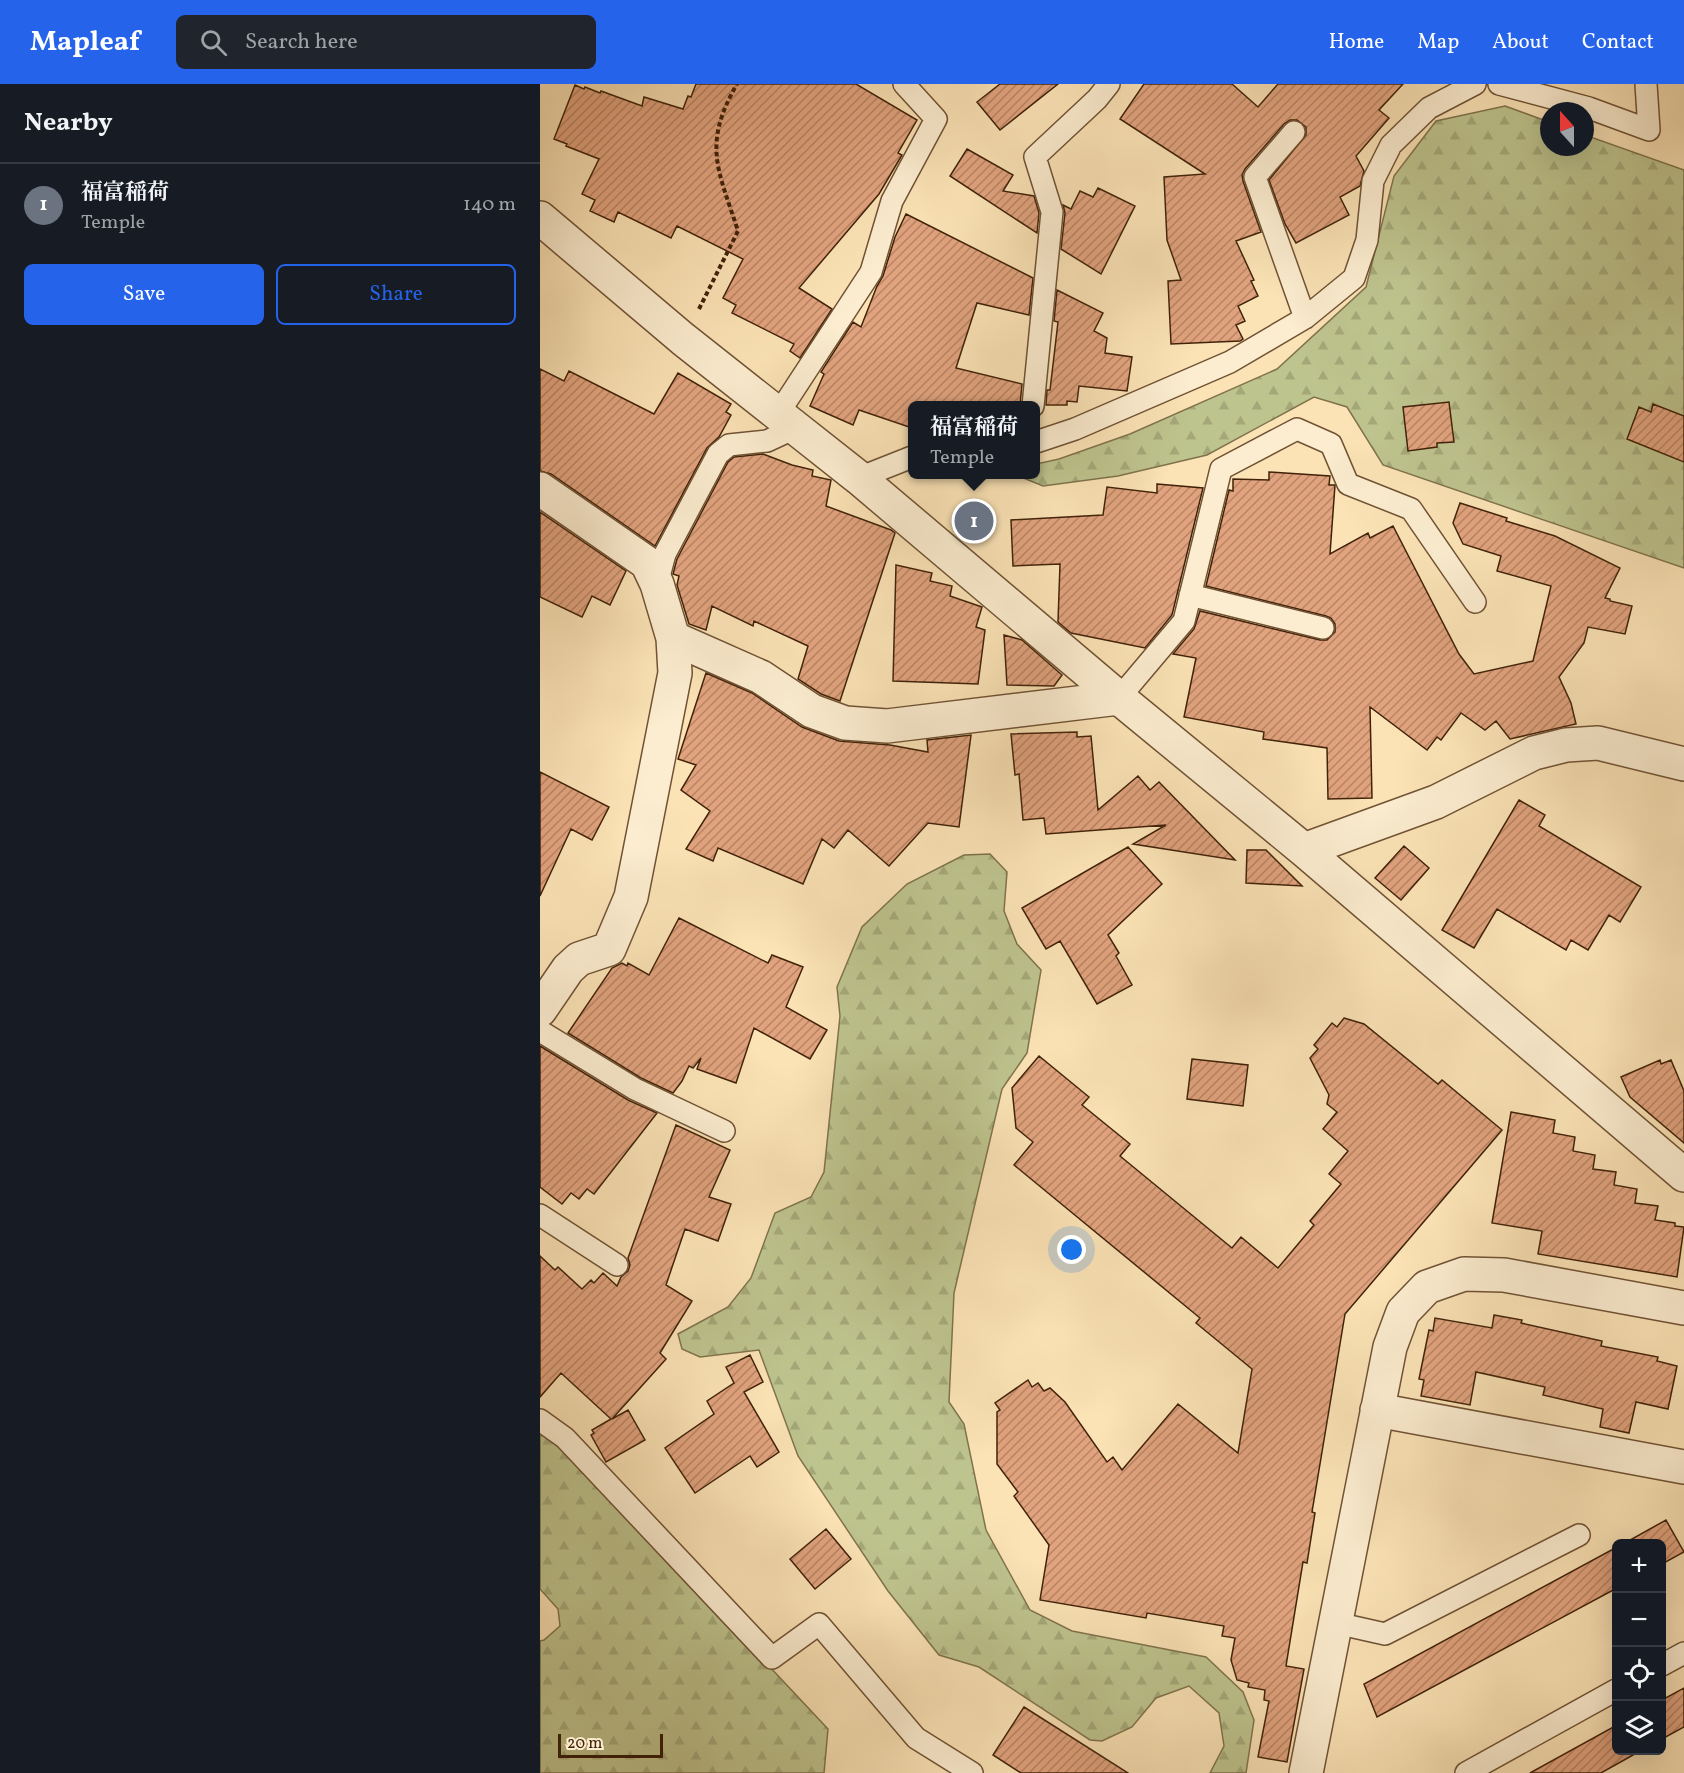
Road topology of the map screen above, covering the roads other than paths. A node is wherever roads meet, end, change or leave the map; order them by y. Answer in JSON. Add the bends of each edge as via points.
{"nodes":[{"id":1,"x":904,"y":84,"type":"edge"},
{"id":2,"x":1109,"y":84,"type":"edge"},
{"id":3,"x":1475,"y":84,"type":"edge"},
{"id":4,"x":1499,"y":84,"type":"edge"},
{"id":5,"x":1646,"y":84,"type":"edge"},
{"id":6,"x":1294,"y":132,"type":"dead end"},
{"id":7,"x":540,"y":218,"type":"edge"},
{"id":8,"x":1305,"y":318,"type":"junction"},
{"id":9,"x":1033,"y":401,"type":"edge"},
{"id":10,"x":786,"y":421,"type":"junction"},
{"id":11,"x":1040,"y":440,"type":"edge"},
{"id":12,"x":908,"y":460,"type":"edge"},
{"id":13,"x":859,"y":478,"type":"junction"},
{"id":14,"x":540,"y":489,"type":"edge"},
{"id":15,"x":657,"y":584,"type":"junction"},
{"id":16,"x":1190,"y":595,"type":"junction"},
{"id":17,"x":1475,"y":602,"type":"dead end"},
{"id":18,"x":1323,"y":628,"type":"dead end"},
{"id":19,"x":673,"y":638,"type":"junction"},
{"id":20,"x":1119,"y":698,"type":"junction"},
{"id":21,"x":1684,"y":764,"type":"edge"},
{"id":22,"x":1304,"y":850,"type":"junction"},
{"id":23,"x":540,"y":1011,"type":"edge"},
{"id":24,"x":540,"y":1031,"type":"edge"},
{"id":25,"x":724,"y":1131,"type":"dead end"},
{"id":26,"x":1684,"y":1175,"type":"edge"},
{"id":27,"x":540,"y":1215,"type":"edge"},
{"id":28,"x":617,"y":1265,"type":"dead end"},
{"id":29,"x":1684,"y":1308,"type":"edge"},
{"id":30,"x":1377,"y":1410,"type":"junction"},
{"id":31,"x":540,"y":1420,"type":"edge"},
{"id":32,"x":1684,"y":1467,"type":"edge"},
{"id":33,"x":1579,"y":1535,"type":"dead end"},
{"id":34,"x":1336,"y":1623,"type":"junction"},
{"id":35,"x":1684,"y":1653,"type":"edge"},
{"id":36,"x":1666,"y":1663,"type":"edge"},
{"id":37,"x":1612,"y":1693,"type":"edge"},
{"id":38,"x":972,"y":1773,"type":"edge"},
{"id":39,"x":1306,"y":1773,"type":"edge"},
{"id":40,"x":1466,"y":1773,"type":"edge"}],
"edges":[{"from":1,"to":10,"type":"lane","via":[[936,119],[892,201],[871,272]]},
{"from":2,"to":9,"type":"lane","via":[[1035,157],[1052,212]]},
{"from":3,"to":8,"type":"lane","via":[[1429,108],[1391,145],[1373,181],[1367,240],[1354,278]]},
{"from":4,"to":5,"type":"lane","via":[[1589,108],[1649,130]]},
{"from":6,"to":8,"type":"lane","via":[[1255,177]]},
{"from":7,"to":10,"type":"street"},
{"from":8,"to":11,"type":"lane","via":[[1230,362]]},
{"from":10,"to":13,"type":"street"},
{"from":10,"to":15,"type":"lane","via":[[767,441],[729,445],[718,454],[665,554]]},
{"from":12,"to":13,"type":"lane"},
{"from":13,"to":20,"type":"street"},
{"from":14,"to":15,"type":"street","via":[[647,563]]},
{"from":15,"to":19,"type":"street"},
{"from":16,"to":17,"type":"lane","via":[[1221,468],[1297,429],[1331,444],[1348,484],[1411,509]]},
{"from":16,"to":18,"type":"lane"},
{"from":16,"to":20,"type":"lane","via":[[1184,621]]},
{"from":19,"to":20,"type":"street","via":[[761,677],[812,711],[844,723],[887,726]]},
{"from":19,"to":23,"type":"street","via":[[675,673],[631,897],[609,949],[579,960],[568,969]]},
{"from":20,"to":22,"type":"street"},
{"from":21,"to":22,"type":"street","via":[[1598,743],[1566,745],[1534,753],[1436,802]]},
{"from":22,"to":26,"type":"street"},
{"from":24,"to":25,"type":"lane","via":[[635,1089]]},
{"from":27,"to":28,"type":"lane"},
{"from":29,"to":30,"type":"street","via":[[1504,1275],[1464,1274],[1427,1287],[1403,1312],[1389,1347]]},
{"from":30,"to":32,"type":"street"},
{"from":30,"to":34,"type":"street"},
{"from":31,"to":38,"type":"lane","via":[[565,1438],[772,1658],[819,1624],[916,1738]]},
{"from":33,"to":34,"type":"lane","via":[[1385,1634]]},
{"from":34,"to":39,"type":"street"},
{"from":35,"to":36,"type":"lane"},
{"from":37,"to":40,"type":"lane"}]}
